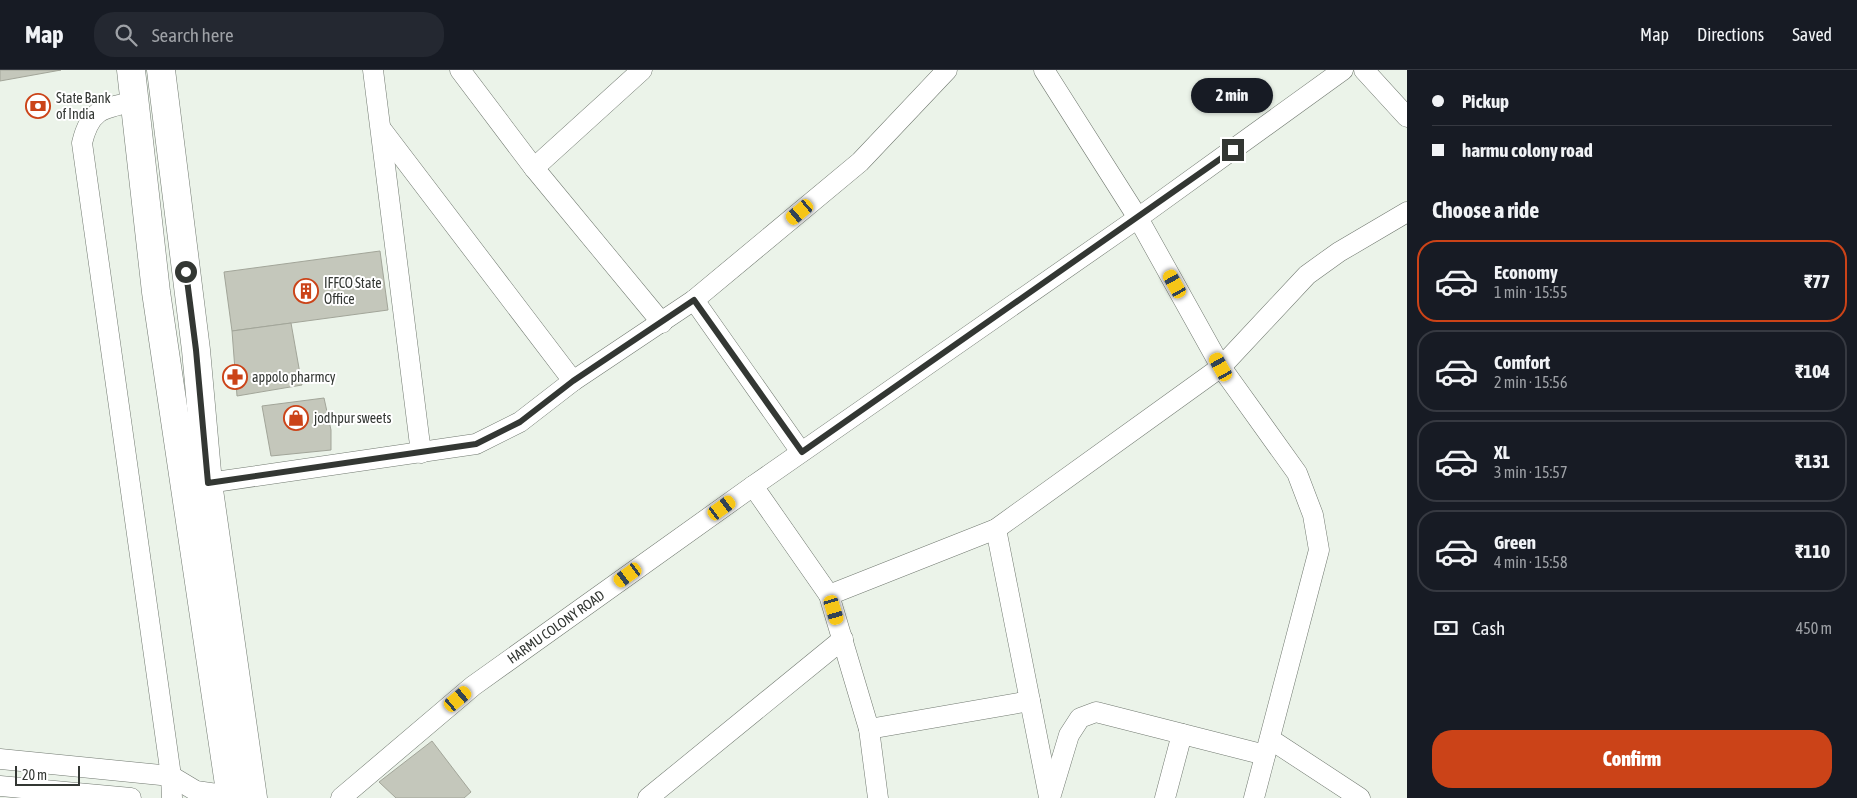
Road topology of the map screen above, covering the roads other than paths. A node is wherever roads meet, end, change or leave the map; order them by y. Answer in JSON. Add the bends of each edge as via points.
{"nodes":[{"id":1,"x":131,"y":70,"type":"edge"},
{"id":2,"x":161,"y":70,"type":"edge"},
{"id":3,"x":373,"y":70,"type":"edge"},
{"id":4,"x":460,"y":70,"type":"edge"},
{"id":5,"x":642,"y":70,"type":"edge"},
{"id":6,"x":947,"y":70,"type":"edge"},
{"id":7,"x":1044,"y":70,"type":"edge"},
{"id":8,"x":1343,"y":70,"type":"edge"},
{"id":9,"x":1364,"y":70,"type":"edge"},
{"id":10,"x":134,"y":102,"type":"junction"},
{"id":11,"x":1407,"y":117,"type":"edge"},
{"id":12,"x":382,"y":129,"type":"junction"},
{"id":13,"x":534,"y":168,"type":"junction"},
{"id":14,"x":1407,"y":212,"type":"edge"},
{"id":15,"x":1138,"y":218,"type":"junction"},
{"id":16,"x":694,"y":300,"type":"junction"},
{"id":17,"x":662,"y":323,"type":"junction"},
{"id":18,"x":1221,"y":367,"type":"junction"},
{"id":19,"x":573,"y":381,"type":"junction"},
{"id":20,"x":802,"y":452,"type":"junction"},
{"id":21,"x":421,"y":454,"type":"junction"},
{"id":22,"x":208,"y":483,"type":"junction"},
{"id":23,"x":753,"y":486,"type":"junction"},
{"id":24,"x":996,"y":529,"type":"junction"},
{"id":25,"x":829,"y":595,"type":"junction"},
{"id":26,"x":843,"y":639,"type":"junction"},
{"id":27,"x":1030,"y":701,"type":"junction"},
{"id":28,"x":869,"y":729,"type":"junction"},
{"id":29,"x":1182,"y":734,"type":"junction"},
{"id":30,"x":1268,"y":747,"type":"junction"},
{"id":31,"x":0,"y":759,"type":"edge"},
{"id":32,"x":171,"y":776,"type":"junction"},
{"id":33,"x":0,"y":786,"type":"edge"},
{"id":34,"x":187,"y":795,"type":"edge"},
{"id":35,"x":238,"y":797,"type":"edge"},
{"id":36,"x":132,"y":798,"type":"edge"},
{"id":37,"x":172,"y":798,"type":"edge"},
{"id":38,"x":341,"y":798,"type":"edge"},
{"id":39,"x":648,"y":798,"type":"edge"},
{"id":40,"x":878,"y":798,"type":"edge"},
{"id":41,"x":1165,"y":798,"type":"edge"},
{"id":42,"x":1254,"y":798,"type":"edge"},
{"id":43,"x":1360,"y":798,"type":"edge"}],
"edges":[{"from":1,"to":10,"type":"main road"},
{"from":2,"to":22,"type":"main road","via":[[196,350]]},
{"from":3,"to":12,"type":"street"},
{"from":4,"to":13,"type":"street"},
{"from":5,"to":13,"type":"street"},
{"from":6,"to":16,"type":"street","via":[[860,162]]},
{"from":7,"to":15,"type":"street"},
{"from":8,"to":15,"type":"street","name":"HARMU COLONY ROAD"},
{"from":9,"to":11,"type":"street"},
{"from":10,"to":32,"type":"street","via":[[101,110],[92,117],[82,143]]},
{"from":10,"to":35,"type":"main road","via":[[159,311]]},
{"from":12,"to":19,"type":"street"},
{"from":12,"to":21,"type":"street"},
{"from":13,"to":17,"type":"street"},
{"from":14,"to":18,"type":"street","via":[[1307,275]]},
{"from":15,"to":18,"type":"street"},
{"from":15,"to":20,"type":"street","name":"HARMU COLONY ROAD"},
{"from":16,"to":17,"type":"street"},
{"from":16,"to":20,"type":"street"},
{"from":17,"to":19,"type":"street"},
{"from":18,"to":24,"type":"street"},
{"from":18,"to":30,"type":"street","via":[[1297,473],[1313,515],[1319,550]]},
{"from":19,"to":21,"type":"street","via":[[520,422],[476,444]]},
{"from":20,"to":23,"type":"street","name":"HARMU COLONY ROAD"},
{"from":21,"to":22,"type":"street"},
{"from":22,"to":35,"type":"main road"},
{"from":23,"to":25,"type":"street"},
{"from":23,"to":38,"type":"street","name":"HARMU COLONY ROAD","via":[[473,686]]},
{"from":24,"to":25,"type":"street"},
{"from":24,"to":27,"type":"street"},
{"from":25,"to":26,"type":"street"},
{"from":26,"to":28,"type":"street"},
{"from":26,"to":39,"type":"street"},
{"from":27,"to":28,"type":"street"},
{"from":27,"to":29,"type":"street","via":[[1050,798],[1069,735],[1080,718],[1096,712]]},
{"from":28,"to":40,"type":"street"},
{"from":29,"to":30,"type":"street"},
{"from":29,"to":41,"type":"street"},
{"from":30,"to":42,"type":"street"},
{"from":30,"to":43,"type":"street"},
{"from":31,"to":32,"type":"street"},
{"from":32,"to":34,"type":"street"},
{"from":32,"to":37,"type":"street"},
{"from":33,"to":36,"type":"street"},
{"from":34,"to":35,"type":"street"}]}
